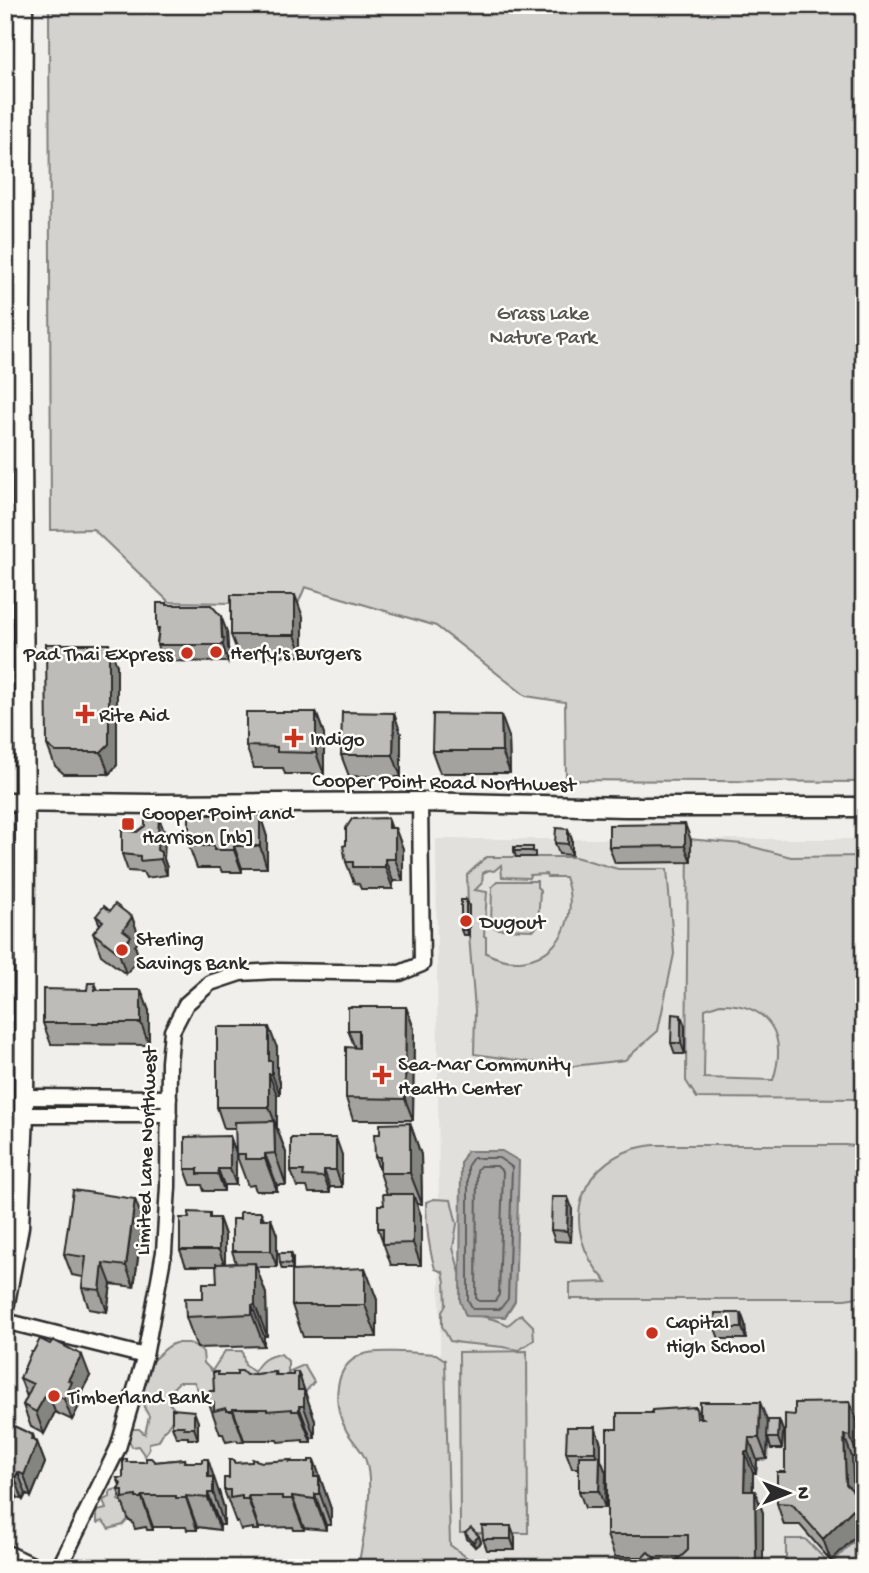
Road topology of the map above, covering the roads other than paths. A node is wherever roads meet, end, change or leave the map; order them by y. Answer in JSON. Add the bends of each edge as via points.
{"nodes":[{"id":1,"x":23,"y":5,"type":"edge"},
{"id":2,"x":5,"y":802,"type":"edge"},
{"id":3,"x":24,"y":802,"type":"junction"},
{"id":4,"x":421,"y":802,"type":"junction"},
{"id":5,"x":864,"y":807,"type":"edge"},
{"id":6,"x":24,"y":1097,"type":"junction"},
{"id":7,"x":169,"y":1098,"type":"junction"},
{"id":8,"x":24,"y":1115,"type":"junction"},
{"id":9,"x":169,"y":1115,"type":"junction"},
{"id":10,"x":5,"y":1303,"type":"edge"},
{"id":11,"x":5,"y":1321,"type":"edge"},
{"id":12,"x":145,"y":1356,"type":"junction"},
{"id":13,"x":5,"y":1552,"type":"edge"},
{"id":14,"x":39,"y":1568,"type":"edge"},
{"id":15,"x":59,"y":1568,"type":"edge"}],
"edges":[{"from":1,"to":3,"type":"main road"},
{"from":2,"to":3,"type":"main road","name":"Cooper Point Road Northwest"},
{"from":3,"to":4,"type":"main road","name":"Cooper Point Road Northwest"},
{"from":3,"to":6,"type":"main road"},
{"from":4,"to":5,"type":"main road","name":"Cooper Point Road Northwest"},
{"from":4,"to":7,"type":"street","name":"Limited Lane Northwest","via":[[422,964],[400,973],[240,973],[210,983],[186,1004],[172,1031]]},
{"from":6,"to":7,"type":"street"},
{"from":6,"to":8,"type":"main road"},
{"from":7,"to":9,"type":"street","name":"Limited Lane Northwest"},
{"from":8,"to":9,"type":"street"},
{"from":8,"to":10,"type":"main road","via":[[19,1227]]},
{"from":9,"to":12,"type":"street","name":"Limited Lane Northwest","via":[[164,1252]]},
{"from":11,"to":12,"type":"street"},
{"from":12,"to":15,"type":"street","name":"Limited Lane Northwest","via":[[118,1448]]},
{"from":13,"to":14,"type":"street"}]}
